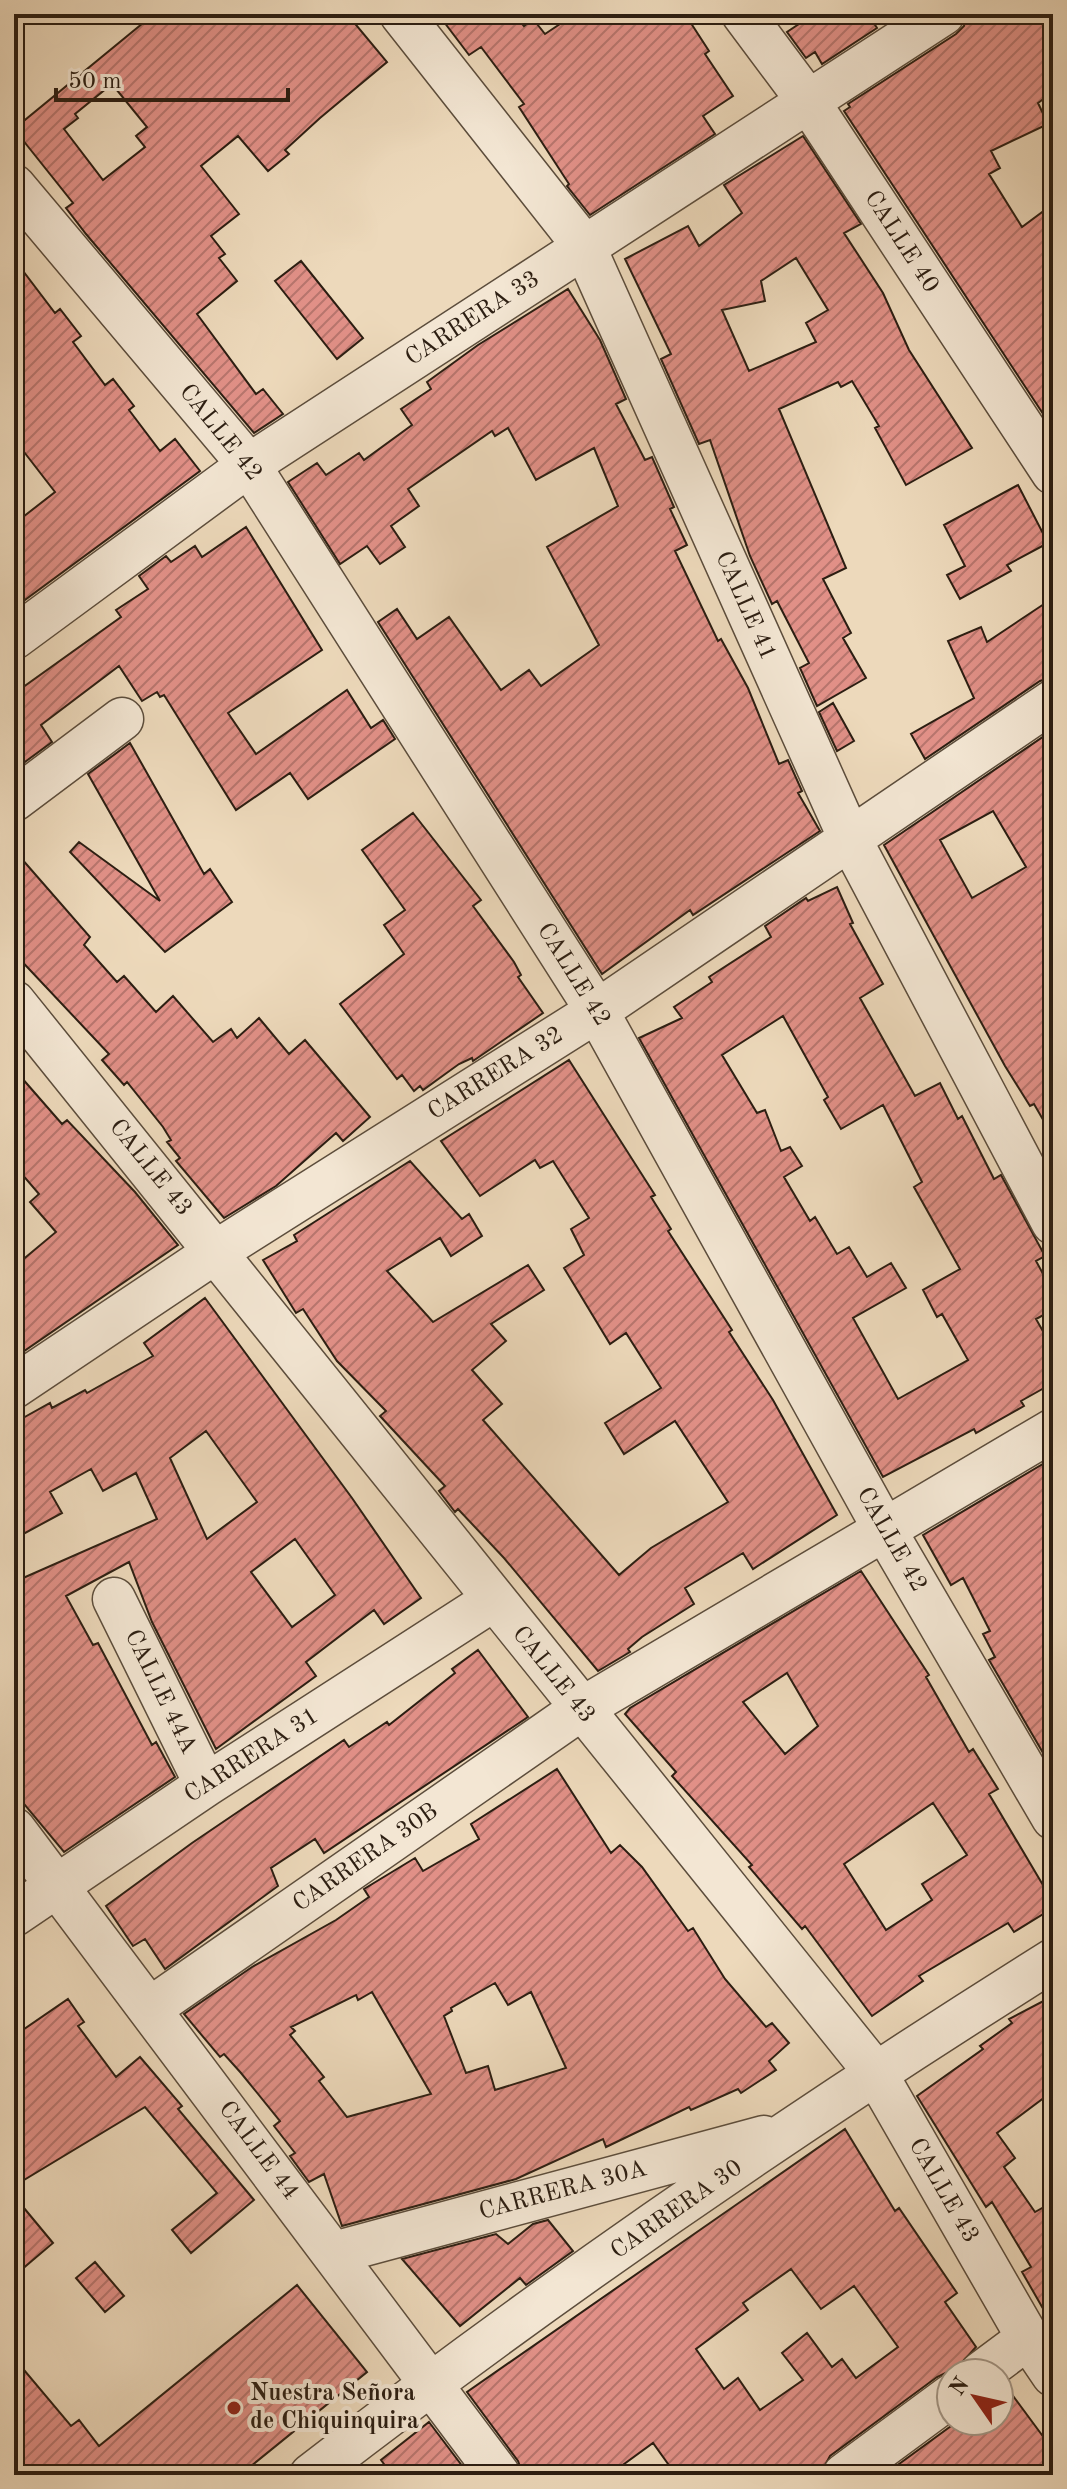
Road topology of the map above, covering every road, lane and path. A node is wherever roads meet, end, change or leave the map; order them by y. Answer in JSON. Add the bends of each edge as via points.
{"nodes":[{"id":1,"x":401,"y":14,"type":"edge"},
{"id":2,"x":743,"y":14,"type":"edge"},
{"id":3,"x":943,"y":14,"type":"edge"},
{"id":4,"x":808,"y":101,"type":"junction"},
{"id":5,"x":14,"y":186,"type":"edge"},
{"id":6,"x":584,"y":246,"type":"junction"},
{"id":7,"x":249,"y":465,"type":"junction"},
{"id":8,"x":1053,"y":473,"type":"edge"},
{"id":9,"x":14,"y":638,"type":"edge"},
{"id":10,"x":1053,"y":701,"type":"edge"},
{"id":11,"x":122,"y":719,"type":"dead end"},
{"id":12,"x":14,"y":800,"type":"edge"},
{"id":13,"x":850,"y":839,"type":"junction"},
{"id":14,"x":14,"y":1002,"type":"edge"},
{"id":15,"x":597,"y":1011,"type":"junction"},
{"id":16,"x":1053,"y":1223,"type":"edge"},
{"id":17,"x":217,"y":1251,"type":"junction"},
{"id":18,"x":14,"y":1387,"type":"edge"},
{"id":19,"x":1053,"y":1430,"type":"edge"},
{"id":20,"x":883,"y":1527,"type":"junction"},
{"id":21,"x":114,"y":1599,"type":"dead end"},
{"id":22,"x":493,"y":1600,"type":"junction"},
{"id":23,"x":581,"y":1709,"type":"junction"},
{"id":24,"x":206,"y":1785,"type":"junction"},
{"id":25,"x":1053,"y":1818,"type":"edge"},
{"id":26,"x":14,"y":1829,"type":"edge"},
{"id":27,"x":58,"y":1885,"type":"junction"},
{"id":28,"x":14,"y":1915,"type":"edge"},
{"id":29,"x":1053,"y":1960,"type":"edge"},
{"id":30,"x":151,"y":2008,"type":"junction"},
{"id":31,"x":875,"y":2072,"type":"junction"},
{"id":32,"x":792,"y":2129,"type":"junction"},
{"id":33,"x":334,"y":2253,"type":"junction"},
{"id":34,"x":1028,"y":2338,"type":"junction"},
{"id":35,"x":1002,"y":2357,"type":"edge"},
{"id":36,"x":1053,"y":2375,"type":"edge"},
{"id":37,"x":431,"y":2383,"type":"junction"},
{"id":38,"x":935,"y":2408,"type":"edge"},
{"id":39,"x":311,"y":2475,"type":"edge"},
{"id":40,"x":499,"y":2475,"type":"edge"},
{"id":41,"x":844,"y":2475,"type":"edge"}],
"edges":[{"from":1,"to":6,"type":"street","name":"CALLE 41"},
{"from":2,"to":4,"type":"street","name":"CALLE 40"},
{"from":3,"to":4,"type":"street","name":"CARRERA 33"},
{"from":4,"to":6,"type":"street","name":"CARRERA 33"},
{"from":4,"to":8,"type":"street","name":"CALLE 40"},
{"from":5,"to":7,"type":"street","name":"CALLE 42"},
{"from":6,"to":7,"type":"street","name":"CARRERA 33"},
{"from":6,"to":13,"type":"street","name":"CALLE 41"},
{"from":7,"to":9,"type":"street","name":"CARRERA 33"},
{"from":7,"to":15,"type":"street","name":"CALLE 42"},
{"from":10,"to":13,"type":"street","name":"CARRERA 32"},
{"from":11,"to":12,"type":"street"},
{"from":13,"to":15,"type":"street","name":"CARRERA 32"},
{"from":13,"to":16,"type":"street","name":"CALLE 41"},
{"from":14,"to":17,"type":"street","name":"CALLE 43"},
{"from":15,"to":17,"type":"street","name":"CARRERA 32"},
{"from":15,"to":20,"type":"street","name":"CALLE 42"},
{"from":17,"to":18,"type":"street","name":"CARRERA 32"},
{"from":17,"to":22,"type":"street","name":"CALLE 43"},
{"from":19,"to":20,"type":"street"},
{"from":20,"to":23,"type":"street"},
{"from":20,"to":25,"type":"street","name":"CALLE 42"},
{"from":21,"to":24,"type":"street","name":"CALLE 44A"},
{"from":22,"to":23,"type":"street","name":"CALLE 43"},
{"from":22,"to":24,"type":"street","name":"CARRERA 31"},
{"from":23,"to":30,"type":"street","name":"CARRERA 30B"},
{"from":23,"to":31,"type":"street","name":"CALLE 43"},
{"from":24,"to":27,"type":"street","name":"CARRERA 31"},
{"from":26,"to":27,"type":"street","name":"CALLE 44"},
{"from":27,"to":28,"type":"street","name":"CARRERA 31"},
{"from":27,"to":30,"type":"street","name":"CALLE 44"},
{"from":29,"to":31,"type":"street","name":"CARRERA 30"},
{"from":30,"to":33,"type":"street","name":"CALLE 44"},
{"from":31,"to":32,"type":"street","name":"CARRERA 30"},
{"from":31,"to":34,"type":"street","name":"CALLE 43"},
{"from":32,"to":33,"type":"street","name":"CARRERA 30A"},
{"from":32,"to":37,"type":"street","name":"CARRERA 30"},
{"from":33,"to":37,"type":"street","name":"CALLE 44"},
{"from":34,"to":35,"type":"street"},
{"from":34,"to":36,"type":"street","name":"CALLE 43"},
{"from":37,"to":39,"type":"street","name":"CARRERA 30"},
{"from":37,"to":40,"type":"street","name":"CALLE 44"},
{"from":38,"to":41,"type":"street"}]}
